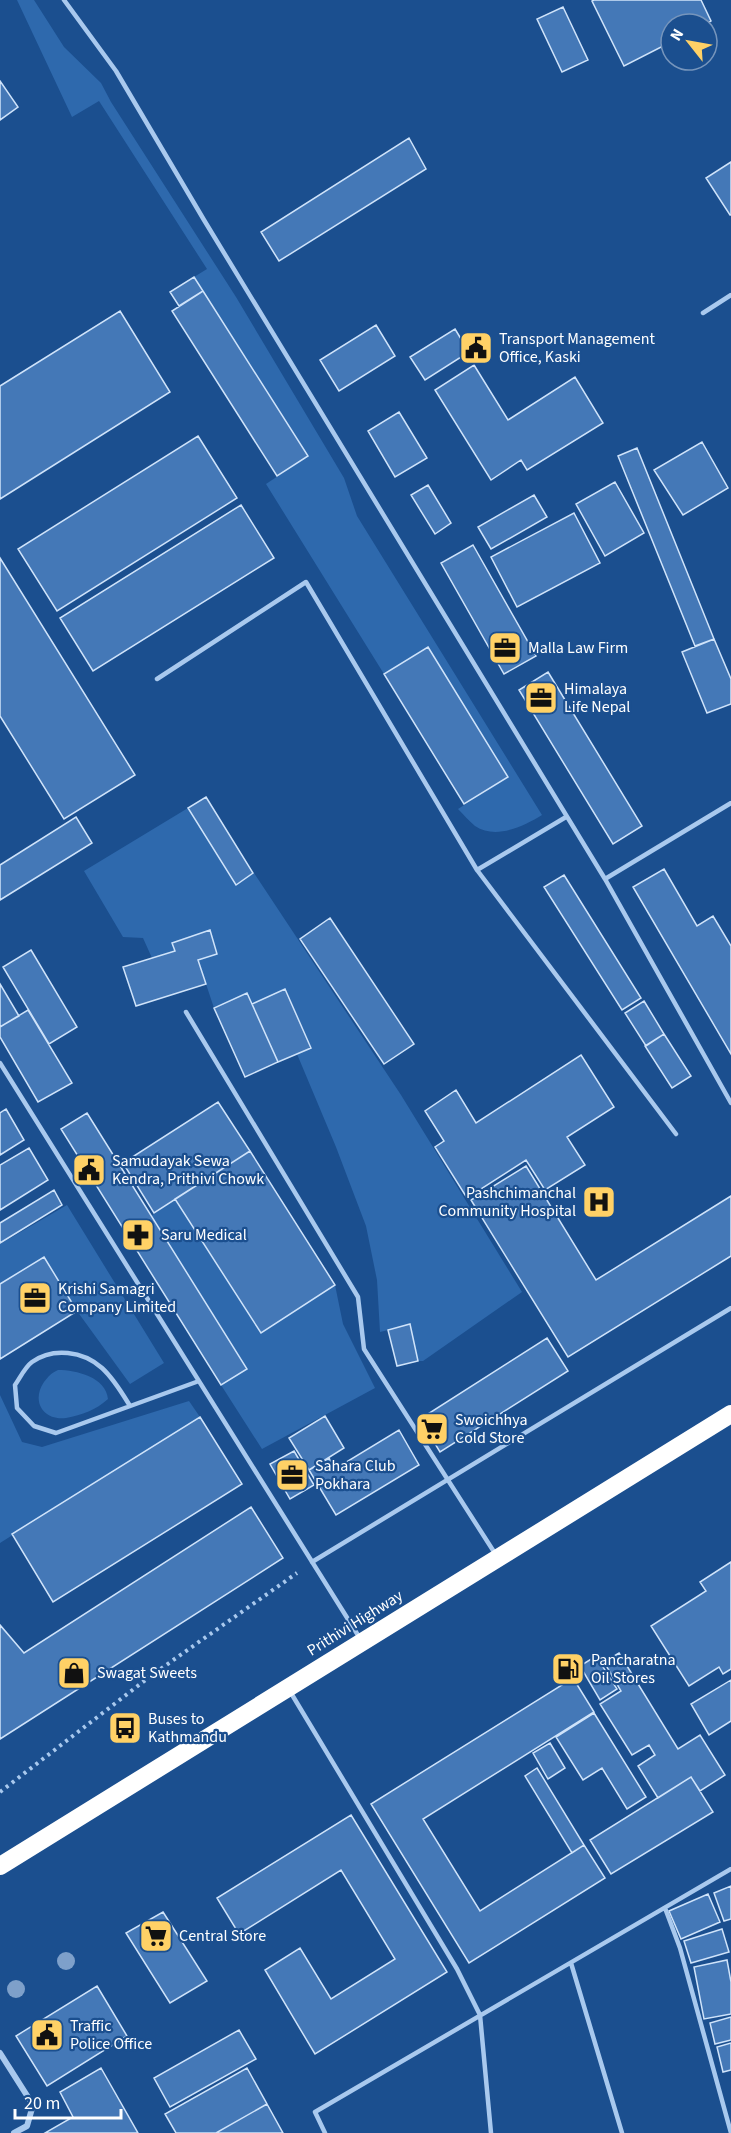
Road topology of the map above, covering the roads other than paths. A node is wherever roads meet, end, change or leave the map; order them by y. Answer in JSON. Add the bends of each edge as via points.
{"nodes":[{"id":1,"x":64,"y":0,"type":"edge"},
{"id":2,"x":731,"y":295,"type":"edge"},
{"id":3,"x":702,"y":312,"type":"dead end"},
{"id":4,"x":157,"y":679,"type":"dead end"},
{"id":5,"x":731,"y":803,"type":"edge"},
{"id":6,"x":566,"y":817,"type":"junction"},
{"id":7,"x":477,"y":870,"type":"junction"},
{"id":8,"x":605,"y":879,"type":"junction"},
{"id":9,"x":186,"y":1012,"type":"dead end"},
{"id":10,"x":0,"y":1063,"type":"edge"},
{"id":11,"x":731,"y":1103,"type":"edge"},
{"id":12,"x":676,"y":1134,"type":"dead end"},
{"id":13,"x":731,"y":1308,"type":"edge"},
{"id":14,"x":199,"y":1381,"type":"junction"},
{"id":15,"x":130,"y":1406,"type":"junction"},
{"id":16,"x":731,"y":1414,"type":"edge"},
{"id":17,"x":448,"y":1479,"type":"junction"},
{"id":18,"x":498,"y":1558,"type":"junction"},
{"id":19,"x":312,"y":1562,"type":"junction"},
{"id":20,"x":362,"y":1642,"type":"junction"},
{"id":21,"x":287,"y":1688,"type":"junction"},
{"id":22,"x":0,"y":1866,"type":"edge"},
{"id":23,"x":731,"y":1869,"type":"edge"},
{"id":24,"x":665,"y":1908,"type":"junction"},
{"id":25,"x":571,"y":1963,"type":"junction"},
{"id":26,"x":480,"y":2015,"type":"junction"},
{"id":27,"x":0,"y":2053,"type":"edge"},
{"id":28,"x":14,"y":2133,"type":"edge"},
{"id":29,"x":325,"y":2133,"type":"edge"},
{"id":30,"x":490,"y":2133,"type":"edge"},
{"id":31,"x":622,"y":2133,"type":"edge"},
{"id":32,"x":731,"y":2133,"type":"edge"}],
"edges":[{"from":1,"to":6,"type":"lane","via":[[116,71]]},
{"from":2,"to":3,"type":"lane"},
{"from":4,"to":7,"type":"lane","via":[[306,582]]},
{"from":5,"to":8,"type":"lane"},
{"from":6,"to":7,"type":"lane"},
{"from":6,"to":8,"type":"lane"},
{"from":7,"to":12,"type":"lane"},
{"from":8,"to":11,"type":"lane"},
{"from":9,"to":17,"type":"lane","via":[[358,1297],[364,1349]]},
{"from":10,"to":14,"type":"lane"},
{"from":13,"to":17,"type":"lane"},
{"from":14,"to":15,"type":"lane"},
{"from":14,"to":19,"type":"lane"},
{"from":15,"to":15,"type":"lane","via":[[56,1433],[34,1426],[17,1408],[15,1385],[31,1363],[52,1352],[77,1354],[100,1366]]},
{"from":16,"to":18,"type":"highway","name":"Prithivi Highway"},
{"from":17,"to":18,"type":"lane"},
{"from":17,"to":19,"type":"lane"},
{"from":18,"to":20,"type":"highway","name":"Prithivi Highway"},
{"from":19,"to":20,"type":"lane"},
{"from":20,"to":21,"type":"highway","name":"Prithivi Highway"},
{"from":21,"to":22,"type":"highway","name":"Prithivi Highway"},
{"from":21,"to":26,"type":"lane","via":[[457,1969]]},
{"from":23,"to":24,"type":"lane"},
{"from":24,"to":25,"type":"lane"},
{"from":24,"to":32,"type":"lane","via":[[680,1948]]},
{"from":25,"to":26,"type":"lane"},
{"from":25,"to":31,"type":"lane"},
{"from":26,"to":29,"type":"lane","via":[[315,2112]]},
{"from":26,"to":30,"type":"lane"},
{"from":27,"to":28,"type":"street","via":[[33,2105],[27,2126]]}]}
